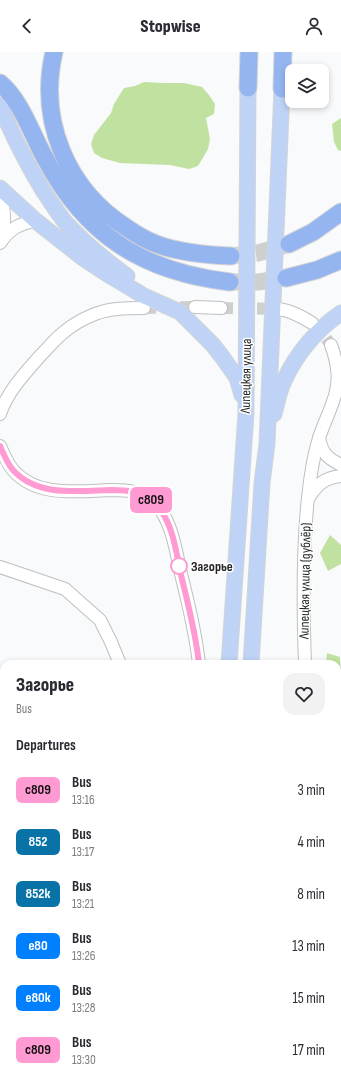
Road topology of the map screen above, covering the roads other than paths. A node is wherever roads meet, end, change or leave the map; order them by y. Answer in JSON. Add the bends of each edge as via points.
{"nodes":[{"id":1,"x":54,"y":52,"type":"edge"},
{"id":2,"x":249,"y":52,"type":"edge"},
{"id":3,"x":283,"y":52,"type":"edge"},
{"id":4,"x":248,"y":82,"type":"joint"},
{"id":5,"x":0,"y":83,"type":"edge"},
{"id":6,"x":282,"y":83,"type":"joint"},
{"id":7,"x":0,"y":105,"type":"edge"},
{"id":8,"x":0,"y":188,"type":"edge"},
{"id":9,"x":0,"y":197,"type":"edge"},
{"id":10,"x":341,"y":212,"type":"edge"},
{"id":11,"x":36,"y":221,"type":"junction"},
{"id":12,"x":1,"y":242,"type":"edge"},
{"id":13,"x":289,"y":244,"type":"tunnel mouth"},
{"id":14,"x":231,"y":256,"type":"tunnel mouth"},
{"id":15,"x":341,"y":260,"type":"edge"},
{"id":16,"x":286,"y":278,"type":"tunnel mouth"},
{"id":17,"x":230,"y":282,"type":"tunnel mouth"},
{"id":18,"x":144,"y":308,"type":"tunnel mouth"},
{"id":19,"x":195,"y":308,"type":"tunnel mouth"},
{"id":20,"x":221,"y":308,"type":"tunnel mouth"},
{"id":21,"x":280,"y":309,"type":"tunnel mouth"},
{"id":22,"x":180,"y":312,"type":"junction"},
{"id":23,"x":341,"y":313,"type":"edge"},
{"id":24,"x":312,"y":323,"type":"tunnel mouth"},
{"id":25,"x":331,"y":345,"type":"tunnel mouth"},
{"id":26,"x":246,"y":413,"type":"junction"},
{"id":27,"x":0,"y":414,"type":"edge"},
{"id":28,"x":319,"y":438,"type":"junction"},
{"id":29,"x":267,"y":444,"type":"junction"},
{"id":30,"x":0,"y":446,"type":"edge"},
{"id":31,"x":341,"y":465,"type":"edge"},
{"id":32,"x":341,"y":476,"type":"edge"},
{"id":33,"x":308,"y":498,"type":"junction"},
{"id":34,"x":0,"y":567,"type":"edge"},
{"id":35,"x":118,"y":660,"type":"edge"},
{"id":36,"x":198,"y":660,"type":"edge"},
{"id":37,"x":229,"y":660,"type":"edge"},
{"id":38,"x":251,"y":660,"type":"edge"},
{"id":39,"x":305,"y":660,"type":"edge"}],
"edges":[{"from":1,"to":14,"type":"highway","via":[[50,75],[53,122],[63,155],[79,183],[111,217],[146,239],[189,253]]},
{"from":2,"to":4,"type":"highway"},
{"from":3,"to":6,"type":"highway"},
{"from":4,"to":26,"type":"main road","name":"Липецкая улица"},
{"from":5,"to":17,"type":"highway","via":[[13,98],[61,186],[91,222],[116,242],[154,264],[199,278]]},
{"from":6,"to":29,"type":"main road","name":"Липецкая улица"},
{"from":7,"to":22,"type":"main road","via":[[38,183],[65,222],[100,255]]},
{"from":8,"to":11,"type":"main road"},
{"from":9,"to":12,"type":"street","via":[[4,209]]},
{"from":10,"to":13,"type":"highway","via":[[313,232]]},
{"from":11,"to":12,"type":"street","via":[[16,226]]},
{"from":11,"to":22,"type":"main road","via":[[110,276],[144,296]]},
{"from":15,"to":16,"type":"highway","via":[[317,270]]},
{"from":18,"to":27,"type":"street","via":[[118,308],[96,314],[64,332],[12,391]]},
{"from":19,"to":20,"type":"street"},
{"from":21,"to":24,"type":"street","via":[[302,316]]},
{"from":22,"to":26,"type":"main road","via":[[213,345],[237,378]]},
{"from":23,"to":29,"type":"main road","via":[[315,334],[296,358],[284,381]]},
{"from":25,"to":28,"type":"street","name":"Липецкая улица (дублёр)","via":[[336,358],[338,382]]},
{"from":26,"to":37,"type":"main road","name":"Липецкая улица"},
{"from":28,"to":31,"type":"street","via":[[326,455]]},
{"from":28,"to":33,"type":"street","name":"Липецкая улица (дублёр)"},
{"from":29,"to":38,"type":"main road","name":"Липецкая улица","via":[[262,484]]},
{"from":30,"to":36,"type":"street","via":[[5,459],[14,470],[24,480],[37,487],[66,491],[125,490],[146,496],[156,504],[170,529],[193,625]]},
{"from":32,"to":33,"type":"street","via":[[324,480]]},
{"from":33,"to":39,"type":"street","name":"Липецкая улица (дублёр)","via":[[304,578]]},
{"from":34,"to":35,"type":"street","via":[[65,589],[100,620]]}]}
